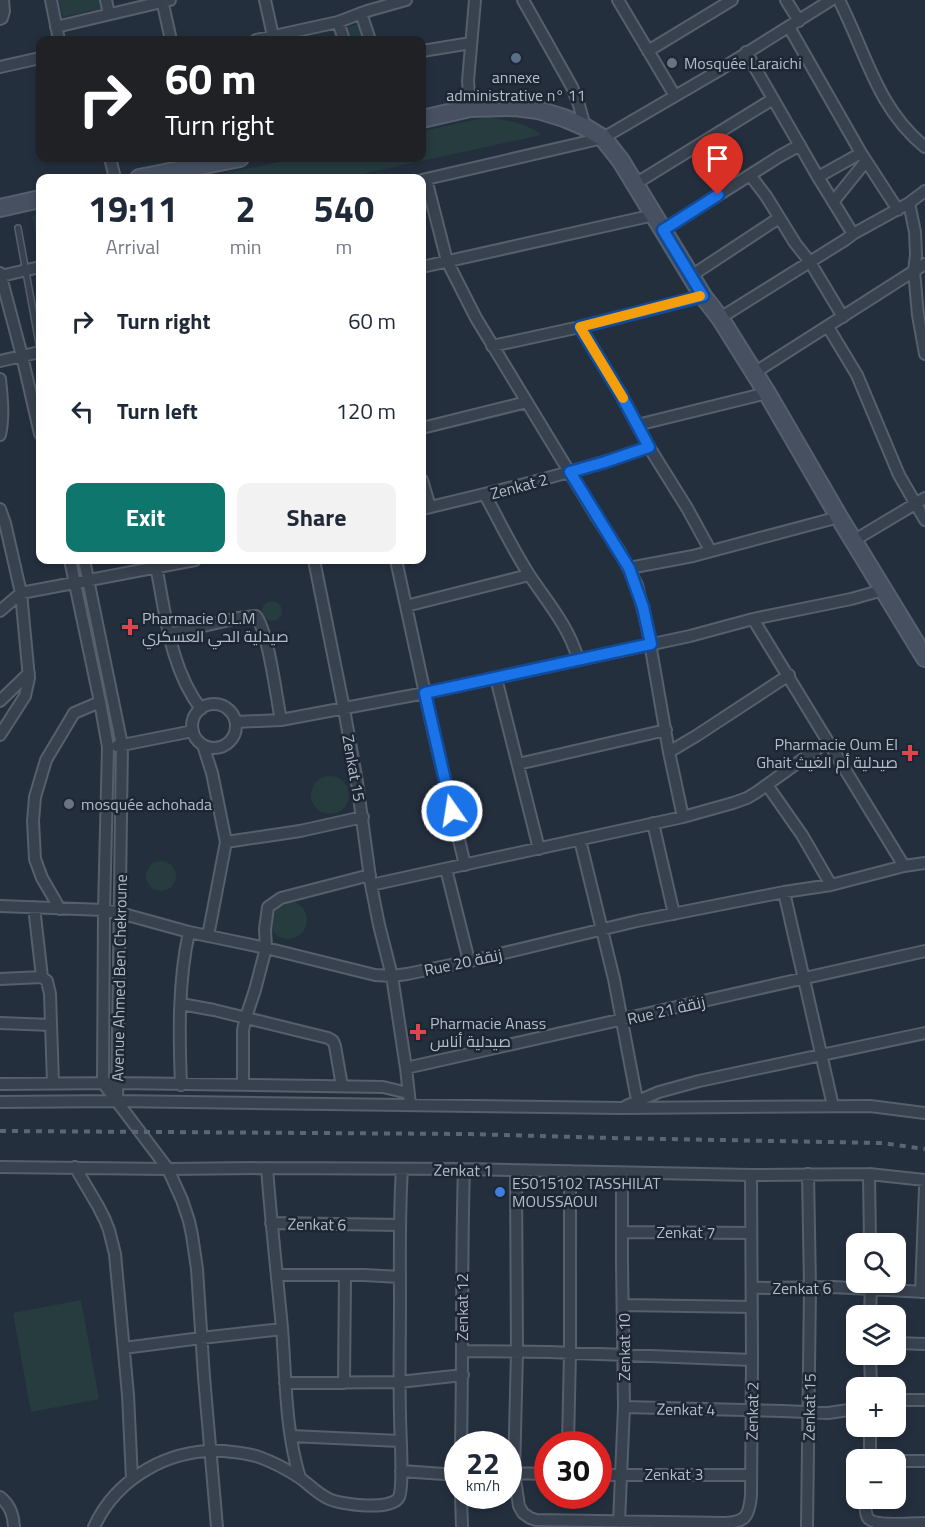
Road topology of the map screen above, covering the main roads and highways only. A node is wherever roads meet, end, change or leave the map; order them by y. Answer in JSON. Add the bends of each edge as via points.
{"nodes":[{"id":1,"x":426,"y":118,"type":"edge"},
{"id":2,"x":198,"y":162,"type":"edge"},
{"id":3,"x":154,"y":174,"type":"edge"},
{"id":4,"x":36,"y":200,"type":"edge"},
{"id":5,"x":0,"y":208,"type":"edge"},
{"id":6,"x":925,"y":658,"type":"edge"}],
"edges":[{"from":1,"to":6,"type":"main road","via":[[470,108],[528,108],[564,118],[603,138],[767,393]]},
{"from":2,"to":3,"type":"main road"},
{"from":4,"to":5,"type":"main road"}]}
